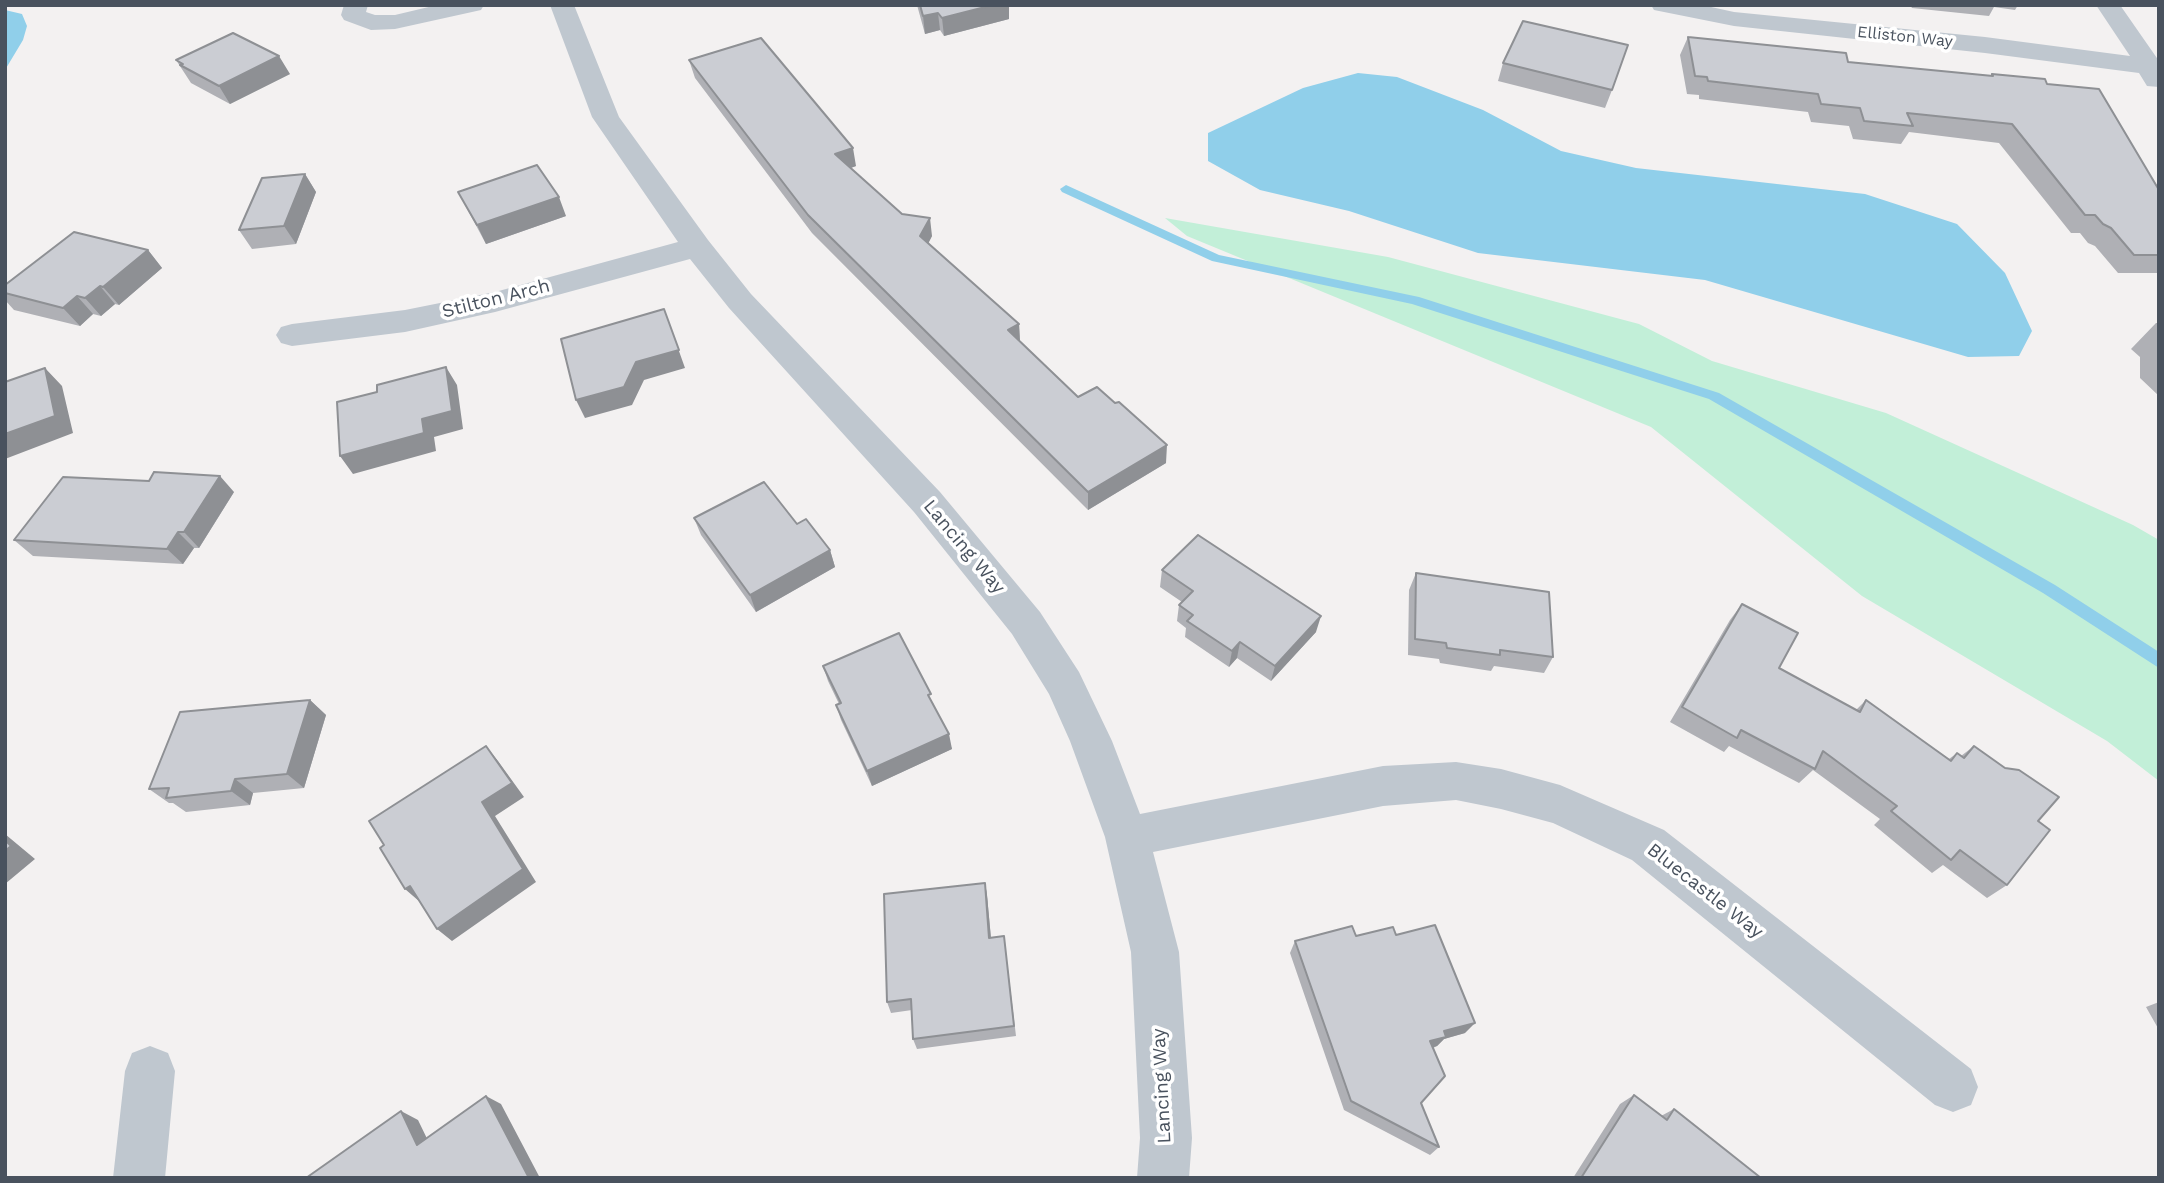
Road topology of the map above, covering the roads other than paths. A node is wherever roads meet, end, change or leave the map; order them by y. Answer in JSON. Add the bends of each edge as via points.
{"nodes":[{"id":1,"x":356,"y":5,"type":"edge"},
{"id":2,"x":472,"y":5,"type":"edge"},
{"id":3,"x":562,"y":5,"type":"edge"},
{"id":4,"x":1662,"y":5,"type":"edge"},
{"id":5,"x":2108,"y":5,"type":"edge"},
{"id":6,"x":2153,"y":76,"type":"edge"},
{"id":7,"x":697,"y":247,"type":"junction"},
{"id":8,"x":292,"y":335,"type":"dead end"},
{"id":9,"x":1127,"y":837,"type":"junction"},
{"id":10,"x":150,"y":1071,"type":"dead end"},
{"id":11,"x":1953,"y":1087,"type":"dead end"},
{"id":12,"x":139,"y":1178,"type":"edge"},
{"id":13,"x":1163,"y":1178,"type":"edge"}],
"edges":[{"from":1,"to":2,"type":"street","via":[[353,15],[371,23]]},
{"from":3,"to":7,"type":"street","name":"Lancing Way","via":[[606,117]]},
{"from":4,"to":6,"type":"street","name":"Elliston Way","via":[[1734,19],[1985,45]]},
{"from":5,"to":6,"type":"street"},
{"from":7,"to":8,"type":"street","name":"Stilton Arch","via":[[495,302],[405,321]]},
{"from":7,"to":9,"type":"street","name":"Lancing Way","via":[[740,300],[927,502],[1026,623],[1065,684]]},
{"from":9,"to":11,"type":"street","name":"Bluecastle Way","via":[[1383,786],[1455,782],[1560,805],[1648,845]]},
{"from":9,"to":13,"type":"street","name":"Lancing Way","via":[[1155,952],[1166,1138]]},
{"from":10,"to":12,"type":"street"}]}
